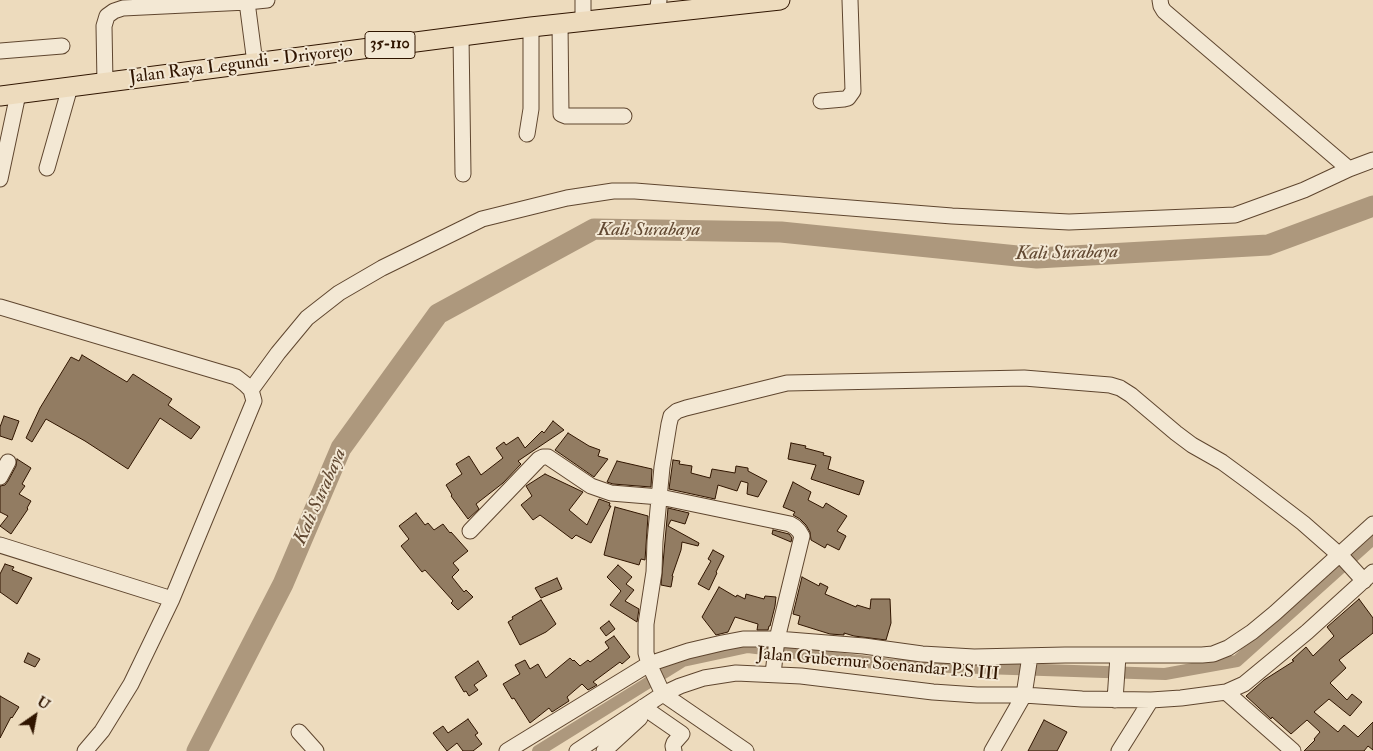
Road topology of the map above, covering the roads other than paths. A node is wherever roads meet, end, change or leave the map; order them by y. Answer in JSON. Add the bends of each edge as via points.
{"nodes":[{"id":1,"x":268,"y":0,"type":"edge"},
{"id":2,"x":780,"y":0,"type":"edge"},
{"id":3,"x":850,"y":0,"type":"edge"},
{"id":4,"x":1160,"y":0,"type":"edge"},
{"id":5,"x":247,"y":1,"type":"edge"},
{"id":6,"x":658,"y":4,"type":"edge"},
{"id":7,"x":583,"y":10,"type":"edge"},
{"id":8,"x":560,"y":23,"type":"junction"},
{"id":9,"x":531,"y":27,"type":"junction"},
{"id":10,"x":461,"y":36,"type":"junction"},
{"id":11,"x":62,"y":46,"type":"dead end"},
{"id":12,"x":0,"y":51,"type":"edge"},
{"id":13,"x":255,"y":55,"type":"junction"},
{"id":14,"x":105,"y":83,"type":"junction"},
{"id":15,"x":70,"y":87,"type":"junction"},
{"id":16,"x":9,"y":95,"type":"edge"},
{"id":17,"x":821,"y":101,"type":"dead end"},
{"id":18,"x":624,"y":116,"type":"dead end"},
{"id":19,"x":527,"y":134,"type":"dead end"},
{"id":20,"x":1373,"y":160,"type":"edge"},
{"id":21,"x":47,"y":168,"type":"dead end"},
{"id":22,"x":1349,"y":169,"type":"junction"},
{"id":23,"x":463,"y":174,"type":"dead end"},
{"id":24,"x":0,"y":179,"type":"edge"},
{"id":25,"x":0,"y":307,"type":"edge"},
{"id":26,"x":251,"y":390,"type":"junction"},
{"id":27,"x":8,"y":462,"type":"dead end"},
{"id":28,"x":0,"y":477,"type":"edge"},
{"id":29,"x":660,"y":496,"type":"junction"},
{"id":30,"x":1373,"y":524,"type":"edge"},
{"id":31,"x":470,"y":531,"type":"dead end"},
{"id":32,"x":0,"y":545,"type":"edge"},
{"id":33,"x":1341,"y":557,"type":"junction"},
{"id":34,"x":1366,"y":576,"type":"edge"},
{"id":35,"x":172,"y":599,"type":"junction"},
{"id":36,"x":776,"y":643,"type":"junction"},
{"id":37,"x":1029,"y":659,"type":"junction"},
{"id":38,"x":1117,"y":661,"type":"junction"},
{"id":39,"x":650,"y":666,"type":"junction"},
{"id":40,"x":774,"y":670,"type":"junction"},
{"id":41,"x":662,"y":691,"type":"junction"},
{"id":42,"x":1024,"y":691,"type":"junction"},
{"id":43,"x":1226,"y":692,"type":"junction"},
{"id":44,"x":1115,"y":696,"type":"junction"},
{"id":45,"x":1151,"y":700,"type":"junction"},
{"id":46,"x":646,"y":708,"type":"junction"},
{"id":47,"x":696,"y":716,"type":"junction"},
{"id":48,"x":299,"y":732,"type":"dead end"},
{"id":49,"x":682,"y":734,"type":"junction"},
{"id":50,"x":85,"y":751,"type":"edge"},
{"id":51,"x":316,"y":751,"type":"edge"},
{"id":52,"x":507,"y":751,"type":"edge"},
{"id":53,"x":577,"y":751,"type":"edge"},
{"id":54,"x":604,"y":751,"type":"edge"},
{"id":55,"x":674,"y":751,"type":"edge"},
{"id":56,"x":746,"y":751,"type":"edge"},
{"id":57,"x":992,"y":751,"type":"edge"},
{"id":58,"x":1119,"y":751,"type":"edge"},
{"id":59,"x":1293,"y":751,"type":"edge"}],
"edges":[{"from":1,"to":5,"type":"street"},
{"from":2,"to":6,"type":"main road","name":"Jalan Raya Legundi - Driyorejo","number":"35-110"},
{"from":3,"to":17,"type":"street","via":[[853,90],[848,98]]},
{"from":4,"to":22,"type":"street","via":[[1164,11]]},
{"from":5,"to":13,"type":"street"},
{"from":5,"to":14,"type":"street","via":[[114,11],[107,16],[104,26]]},
{"from":6,"to":7,"type":"main road","name":"Jalan Raya Legundi - Driyorejo","number":"35-110"},
{"from":7,"to":8,"type":"main road","name":"Jalan Raya Legundi - Driyorejo","number":"35-110"},
{"from":8,"to":9,"type":"main road","name":"Jalan Raya Legundi - Driyorejo","number":"35-110"},
{"from":8,"to":18,"type":"street","via":[[561,114]]},
{"from":9,"to":10,"type":"main road","name":"Jalan Raya Legundi - Driyorejo","number":"35-110"},
{"from":9,"to":19,"type":"street","via":[[531,109]]},
{"from":10,"to":13,"type":"main road","name":"Jalan Raya Legundi - Driyorejo","number":"35-110"},
{"from":10,"to":23,"type":"street"},
{"from":11,"to":12,"type":"street"},
{"from":13,"to":14,"type":"main road","name":"Jalan Raya Legundi - Driyorejo","number":"35-110"},
{"from":14,"to":15,"type":"main road","name":"Jalan Raya Legundi - Driyorejo","number":"35-110"},
{"from":15,"to":16,"type":"main road","name":"Jalan Raya Legundi - Driyorejo","number":"35-110"},
{"from":15,"to":21,"type":"street"},
{"from":16,"to":24,"type":"street"},
{"from":20,"to":22,"type":"street"},
{"from":22,"to":26,"type":"street","via":[[1236,215],[1069,222],[635,191],[567,198],[482,219],[339,293],[307,318]]},
{"from":25,"to":26,"type":"street","via":[[236,377]]},
{"from":26,"to":35,"type":"street","via":[[254,401]]},
{"from":27,"to":28,"type":"street"},
{"from":29,"to":31,"type":"street","via":[[601,490],[552,458],[543,457]]},
{"from":29,"to":33,"type":"street","via":[[671,416],[686,408],[787,384],[1024,378],[1110,385],[1132,395],[1192,445],[1252,484]]},
{"from":29,"to":36,"type":"street","via":[[790,524],[799,531],[802,536]]},
{"from":29,"to":39,"type":"street","via":[[646,624],[646,653]]},
{"from":30,"to":33,"type":"street"},
{"from":32,"to":35,"type":"street"},
{"from":33,"to":34,"type":"street"},
{"from":33,"to":38,"type":"street","via":[[1252,632],[1228,648],[1213,654]]},
{"from":34,"to":43,"type":"street","name":"Jalan Gubernur Soenandar P.S III","via":[[1307,632],[1244,684]]},
{"from":35,"to":50,"type":"street","via":[[131,684],[102,731]]},
{"from":36,"to":37,"type":"street","via":[[864,646],[922,654]]},
{"from":36,"to":39,"type":"street","via":[[743,639],[688,651]]},
{"from":36,"to":40,"type":"street"},
{"from":37,"to":38,"type":"street"},
{"from":37,"to":42,"type":"street"},
{"from":38,"to":44,"type":"street"},
{"from":39,"to":41,"type":"street"},
{"from":39,"to":52,"type":"street"},
{"from":40,"to":41,"type":"street","name":"Jalan Gubernur Soenandar P.S III","via":[[704,678]]},
{"from":40,"to":42,"type":"street","name":"Jalan Gubernur Soenandar P.S III","via":[[934,692],[977,695]]},
{"from":41,"to":46,"type":"street","name":"Jalan Gubernur Soenandar P.S III"},
{"from":41,"to":47,"type":"street"},
{"from":42,"to":44,"type":"street","name":"Jalan Gubernur Soenandar P.S III"},
{"from":42,"to":57,"type":"street"},
{"from":43,"to":45,"type":"street","name":"Jalan Gubernur Soenandar P.S III"},
{"from":43,"to":59,"type":"street"},
{"from":44,"to":45,"type":"street","name":"Jalan Gubernur Soenandar P.S III"},
{"from":45,"to":58,"type":"street"},
{"from":46,"to":49,"type":"street"},
{"from":46,"to":53,"type":"street","name":"Jalan Gubernur Soenandar P.S III"},
{"from":46,"to":54,"type":"street"},
{"from":47,"to":49,"type":"street"},
{"from":47,"to":56,"type":"street"},
{"from":48,"to":51,"type":"street"},
{"from":49,"to":55,"type":"street","via":[[674,743]]}]}
